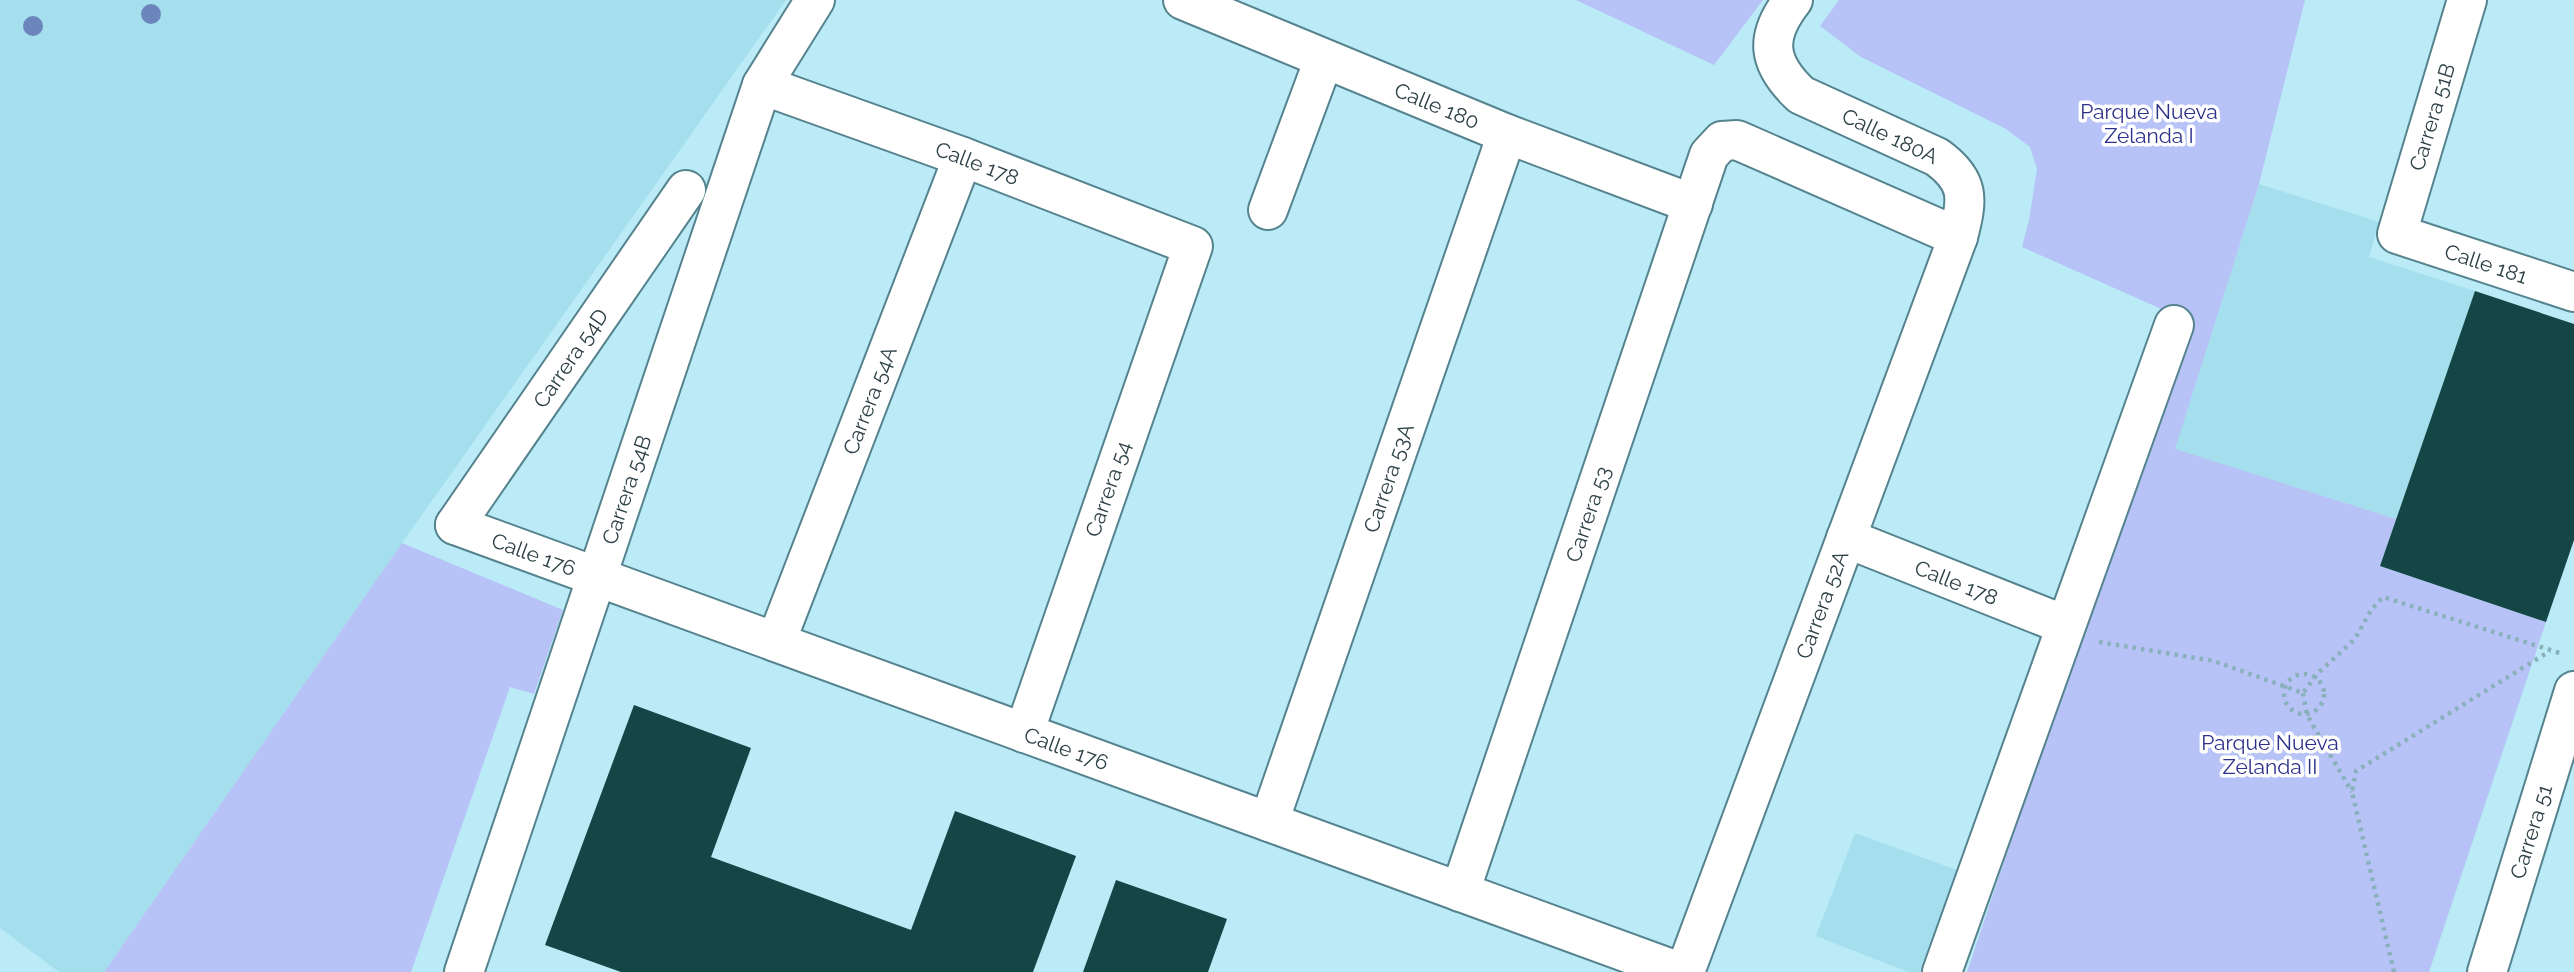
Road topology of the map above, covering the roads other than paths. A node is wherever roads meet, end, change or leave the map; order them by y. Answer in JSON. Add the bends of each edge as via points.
{"nodes":[{"id":1,"x":815,"y":0,"type":"edge"},
{"id":2,"x":1183,"y":0,"type":"edge"},
{"id":3,"x":1793,"y":0,"type":"edge"},
{"id":4,"x":2467,"y":0,"type":"edge"},
{"id":5,"x":1324,"y":59,"type":"junction"},
{"id":6,"x":762,"y":85,"type":"junction"},
{"id":7,"x":1507,"y":134,"type":"junction"},
{"id":8,"x":963,"y":157,"type":"junction"},
{"id":9,"x":686,"y":190,"type":"dead end"},
{"id":10,"x":1693,"y":204,"type":"junction"},
{"id":11,"x":1268,"y":210,"type":"dead end"},
{"id":12,"x":2398,"y":234,"type":"joint"},
{"id":13,"x":1958,"y":237,"type":"junction"},
{"id":14,"x":1193,"y":246,"type":"joint"},
{"id":15,"x":2574,"y":292,"type":"edge"},
{"id":16,"x":2174,"y":326,"type":"dead end"},
{"id":17,"x":454,"y":525,"type":"joint"},
{"id":18,"x":1846,"y":538,"type":"junction"},
{"id":19,"x":597,"y":577,"type":"junction"},
{"id":20,"x":2063,"y":631,"type":"junction"},
{"id":21,"x":776,"y":642,"type":"junction"},
{"id":22,"x":2574,"y":691,"type":"edge"},
{"id":23,"x":1024,"y":733,"type":"junction"},
{"id":24,"x":1269,"y":822,"type":"junction"},
{"id":25,"x":1460,"y":892,"type":"junction"},
{"id":26,"x":464,"y":972,"type":"edge"},
{"id":27,"x":1683,"y":972,"type":"edge"},
{"id":28,"x":1942,"y":972,"type":"edge"},
{"id":29,"x":2487,"y":972,"type":"edge"}],
"edges":[{"from":1,"to":6,"type":"street"},
{"from":2,"to":5,"type":"street","name":"Calle 180"},
{"from":3,"to":13,"type":"street","name":"Calle 180A","via":[[1774,37],[1774,59],[1783,78],[1801,95],[1937,157],[1955,170],[1964,190],[1965,212]]},
{"from":4,"to":12,"type":"street","name":"Carrera 51B"},
{"from":5,"to":7,"type":"street","name":"Calle 180"},
{"from":5,"to":11,"type":"street"},
{"from":6,"to":8,"type":"street","name":"Calle 178"},
{"from":6,"to":19,"type":"street","name":"Carrera 54B"},
{"from":7,"to":10,"type":"street","name":"Calle 180"},
{"from":7,"to":24,"type":"street","name":"Carrera 53A"},
{"from":8,"to":14,"type":"street","name":"Calle 178"},
{"from":8,"to":21,"type":"street","name":"Carrera 54A"},
{"from":9,"to":17,"type":"street","name":"Carrera 54D"},
{"from":10,"to":13,"type":"street","name":"Carrera 53","via":[[1709,155],[1722,141],[1737,140]]},
{"from":10,"to":25,"type":"street","name":"Carrera 53"},
{"from":12,"to":15,"type":"street","name":"Calle 181"},
{"from":13,"to":18,"type":"street","name":"Carrera 52A"},
{"from":14,"to":23,"type":"street","name":"Carrera 54"},
{"from":16,"to":20,"type":"street"},
{"from":17,"to":19,"type":"street","name":"Calle 176"},
{"from":18,"to":20,"type":"street","name":"Calle 178"},
{"from":18,"to":27,"type":"street","name":"Carrera 52A"},
{"from":19,"to":21,"type":"street","name":"Calle 176"},
{"from":19,"to":26,"type":"street","name":"Carrera 54B"},
{"from":20,"to":28,"type":"street"},
{"from":21,"to":23,"type":"street","name":"Calle 176"},
{"from":22,"to":29,"type":"street","name":"Carrera 51"},
{"from":23,"to":24,"type":"street","name":"Calle 176"},
{"from":24,"to":25,"type":"street","name":"Calle 176"},
{"from":25,"to":27,"type":"street","name":"Calle 176"}]}
